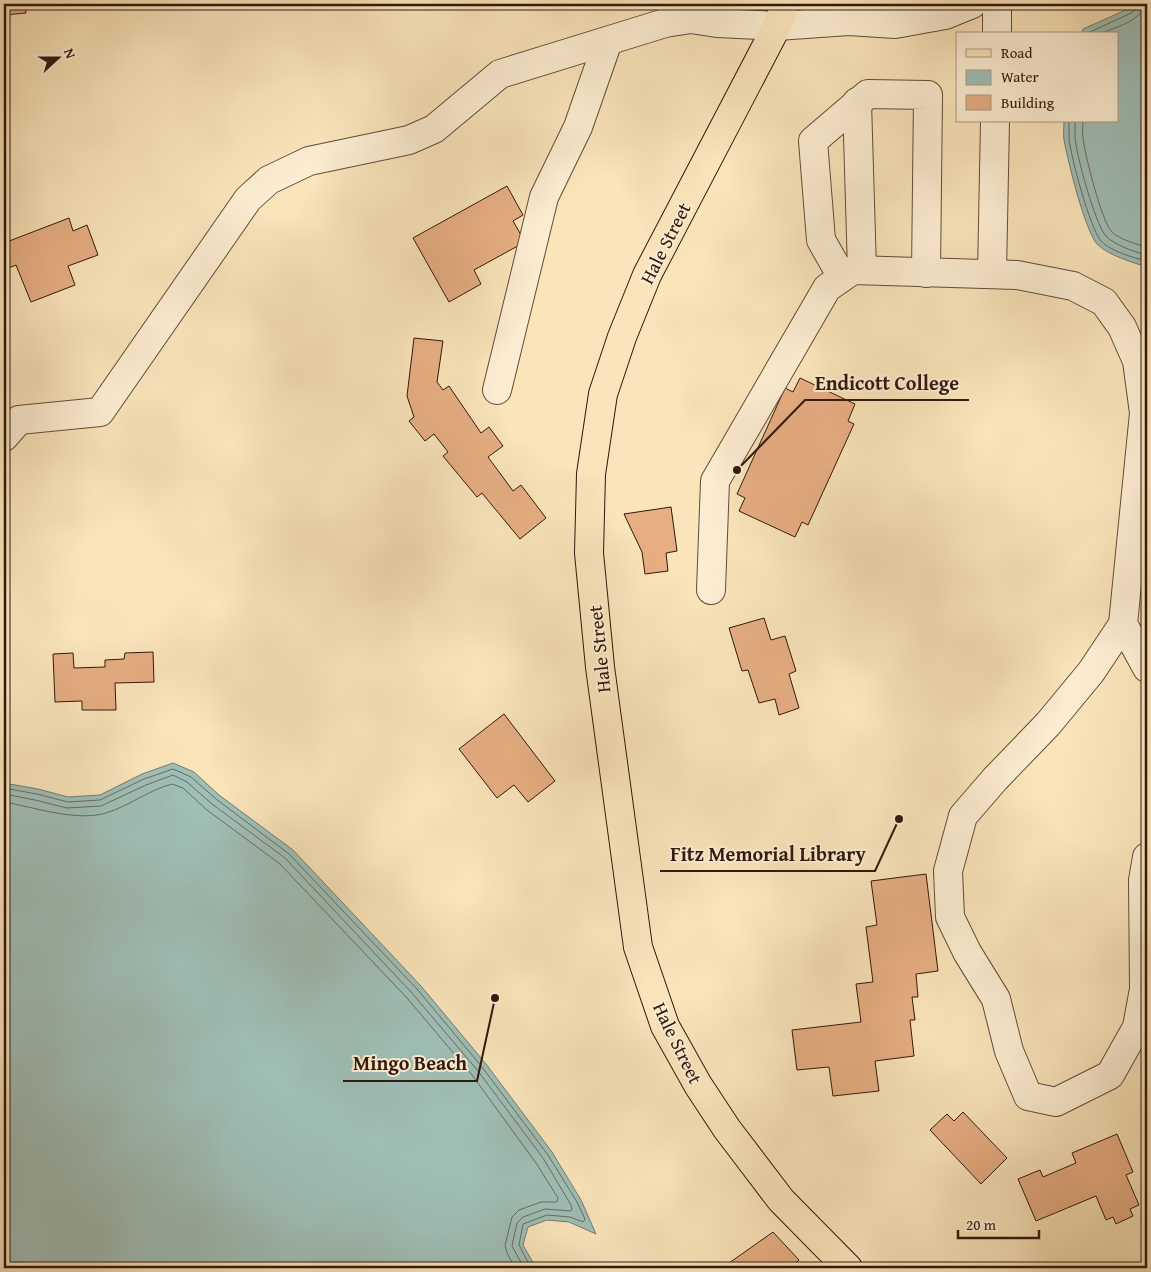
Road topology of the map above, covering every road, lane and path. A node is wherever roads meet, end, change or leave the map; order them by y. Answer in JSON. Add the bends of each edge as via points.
{"nodes":[{"id":1,"x":972,"y":4,"type":"edge"},
{"id":2,"x":997,"y":4,"type":"edge"},
{"id":3,"x":781,"y":15,"type":"edge"},
{"id":4,"x":997,"y":32,"type":"edge"},
{"id":5,"x":608,"y":41,"type":"junction"},
{"id":6,"x":857,"y":102,"type":"junction"},
{"id":7,"x":995,"y":122,"type":"edge"},
{"id":8,"x":926,"y":273,"type":"junction"},
{"id":9,"x":852,"y":274,"type":"junction"},
{"id":10,"x":992,"y":274,"type":"junction"},
{"id":11,"x":498,"y":390,"type":"dead end"},
{"id":12,"x":4,"y":437,"type":"edge"},
{"id":13,"x":711,"y":590,"type":"dead end"},
{"id":14,"x":1123,"y":624,"type":"junction"},
{"id":15,"x":1147,"y":668,"type":"edge"},
{"id":16,"x":1147,"y":857,"type":"edge"},
{"id":17,"x":848,"y":1268,"type":"edge"}],
"edges":[{"from":1,"to":3,"type":"street","via":[[945,15],[895,24]]},
{"from":2,"to":4,"type":"street"},
{"from":3,"to":5,"type":"street","via":[[717,23],[691,19],[665,23]]},
{"from":3,"to":17,"type":"main road","name":"Hale Street","via":[[651,267],[622,337],[600,412],[591,474],[588,553],[638,948],[665,1026],[698,1085],[781,1200]]},
{"from":5,"to":11,"type":"street","via":[[578,126],[544,197]]},
{"from":5,"to":12,"type":"street","via":[[500,74],[434,129],[409,140],[309,161],[269,180],[248,199],[100,412],[19,420]]},
{"from":6,"to":8,"type":"street","via":[[868,94],[928,95]]},
{"from":6,"to":9,"type":"street"},
{"from":6,"to":9,"type":"street","via":[[813,141],[821,240]]},
{"from":7,"to":10,"type":"street"},
{"from":8,"to":9,"type":"street"},
{"from":8,"to":10,"type":"street"},
{"from":9,"to":13,"type":"street","via":[[827,288],[715,481]]},
{"from":10,"to":14,"type":"street","via":[[1017,275],[1073,286],[1104,302],[1122,327],[1137,361],[1144,413]]},
{"from":14,"to":15,"type":"street"},
{"from":14,"to":16,"type":"street","via":[[1091,672],[1048,724],[963,816],[948,871],[950,917],[996,999],[1009,1051],[1028,1096],[1056,1102],[1110,1074],[1137,1026],[1144,988],[1143,880]]}]}
